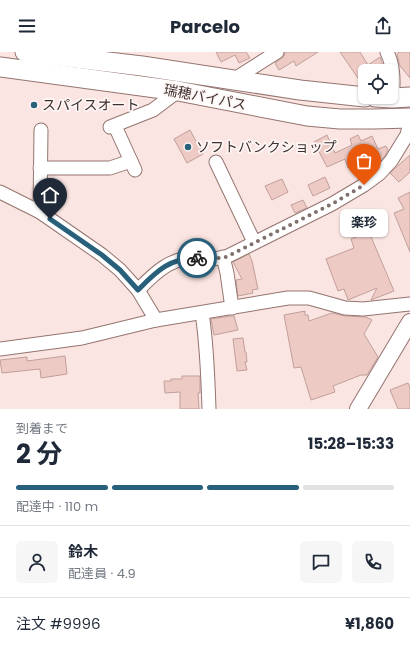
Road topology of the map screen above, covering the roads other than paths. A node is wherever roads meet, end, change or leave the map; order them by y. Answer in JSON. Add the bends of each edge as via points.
{"nodes":[{"id":1,"x":24,"y":52,"type":"edge"},
{"id":2,"x":277,"y":52,"type":"edge"},
{"id":3,"x":387,"y":52,"type":"edge"},
{"id":4,"x":391,"y":64,"type":"edge"},
{"id":5,"x":0,"y":68,"type":"edge"},
{"id":6,"x":233,"y":80,"type":"junction"},
{"id":7,"x":178,"y":90,"type":"junction"},
{"id":8,"x":358,"y":95,"type":"edge"},
{"id":9,"x":410,"y":118,"type":"edge"},
{"id":10,"x":410,"y":122,"type":"edge"},
{"id":11,"x":41,"y":130,"type":"dead end"},
{"id":12,"x":216,"y":162,"type":"dead end"},
{"id":13,"x":40,"y":168,"type":"junction"},
{"id":14,"x":0,"y":192,"type":"edge"},
{"id":15,"x":40,"y":212,"type":"junction"},
{"id":16,"x":254,"y":242,"type":"junction"},
{"id":17,"x":223,"y":257,"type":"junction"},
{"id":18,"x":138,"y":290,"type":"junction"},
{"id":19,"x":410,"y":304,"type":"edge"},
{"id":20,"x":232,"y":308,"type":"junction"},
{"id":21,"x":202,"y":313,"type":"junction"},
{"id":22,"x":156,"y":320,"type":"junction"},
{"id":23,"x":410,"y":322,"type":"edge"},
{"id":24,"x":0,"y":349,"type":"edge"},
{"id":25,"x":209,"y":409,"type":"edge"},
{"id":26,"x":358,"y":409,"type":"edge"}],
"edges":[{"from":1,"to":6,"type":"highway","name":"瑞穂バイパス"},
{"from":2,"to":6,"type":"street"},
{"from":3,"to":4,"type":"street"},
{"from":5,"to":7,"type":"highway","name":"瑞穂バイパス"},
{"from":6,"to":8,"type":"highway","name":"瑞穂バイパス"},
{"from":7,"to":9,"type":"highway","name":"瑞穂バイパス","via":[[307,116],[340,119]]},
{"from":7,"to":13,"type":"street","via":[[153,110],[113,126],[133,165],[110,168]]},
{"from":10,"to":16,"type":"street","via":[[407,134],[391,161],[379,174],[332,204]]},
{"from":11,"to":13,"type":"street"},
{"from":12,"to":16,"type":"street"},
{"from":13,"to":15,"type":"street"},
{"from":14,"to":15,"type":"street"},
{"from":15,"to":18,"type":"street","via":[[102,255]]},
{"from":16,"to":17,"type":"street"},
{"from":17,"to":18,"type":"street","via":[[190,258],[173,262],[157,271]]},
{"from":17,"to":20,"type":"street"},
{"from":18,"to":22,"type":"street"},
{"from":19,"to":20,"type":"street","via":[[363,310],[309,298],[288,298]]},
{"from":20,"to":21,"type":"street"},
{"from":21,"to":22,"type":"street"},
{"from":21,"to":25,"type":"street"},
{"from":22,"to":24,"type":"street","via":[[82,338]]},
{"from":23,"to":26,"type":"main road"}]}
